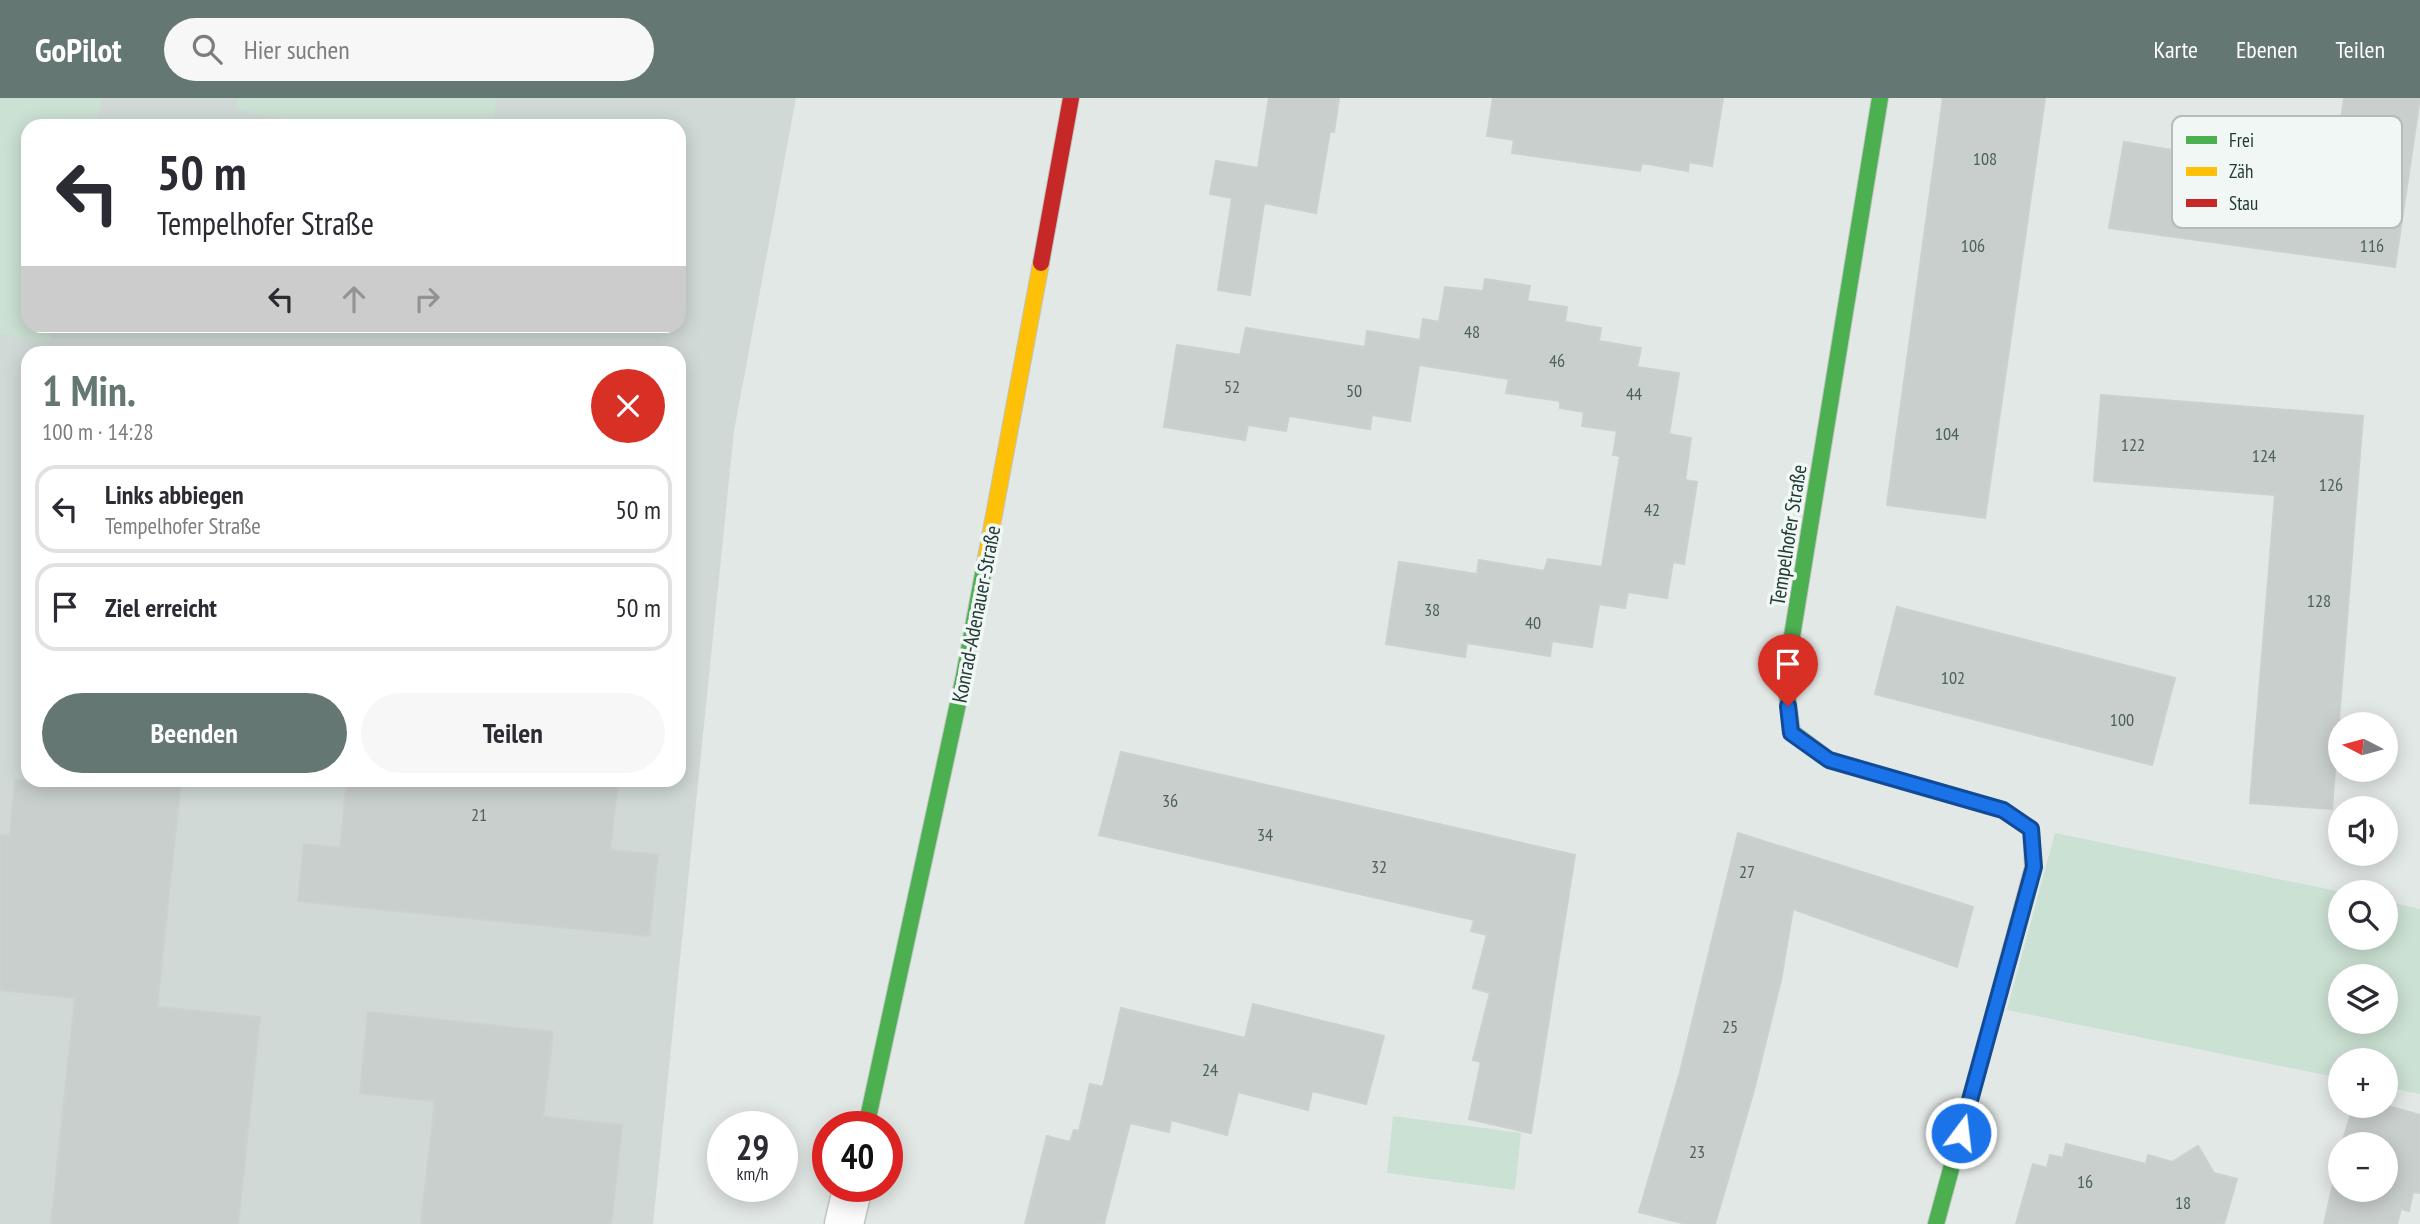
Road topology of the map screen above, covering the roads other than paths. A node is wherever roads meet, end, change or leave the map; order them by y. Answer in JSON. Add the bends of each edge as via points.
{"nodes":[{"id":1,"x":1071,"y":98,"type":"edge"},
{"id":2,"x":1880,"y":98,"type":"edge"},
{"id":3,"x":870,"y":1111,"type":"edge"},
{"id":4,"x":850,"y":1202,"type":"edge"},
{"id":5,"x":845,"y":1224,"type":"edge"},
{"id":6,"x":1936,"y":1224,"type":"edge"}],
"edges":[{"from":1,"to":3,"type":"street","name":"Konrad-Adenauer-Straße","via":[[967,663]]},
{"from":2,"to":6,"type":"street","name":"Tempelhofer Straße","via":[[1785,679],[1791,733],[1829,760],[2003,810],[2031,829],[2034,867]]},
{"from":4,"to":5,"type":"street"}]}
